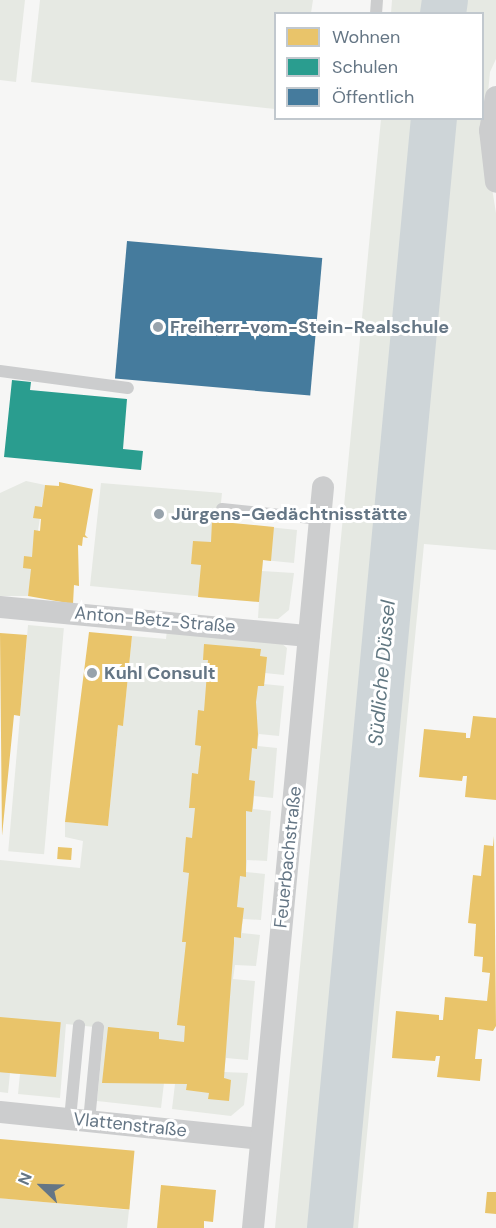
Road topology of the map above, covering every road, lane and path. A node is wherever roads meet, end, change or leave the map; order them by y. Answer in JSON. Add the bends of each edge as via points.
{"nodes":[{"id":1,"x":496,"y":98,"type":"edge"},
{"id":2,"x":496,"y":182,"type":"edge"},
{"id":3,"x":0,"y":371,"type":"edge"},
{"id":4,"x":128,"y":388,"type":"dead end"},
{"id":5,"x":323,"y":487,"type":"dead end"},
{"id":6,"x":222,"y":509,"type":"dead end"},
{"id":7,"x":321,"y":519,"type":"junction"},
{"id":8,"x":0,"y":606,"type":"edge"},
{"id":9,"x":309,"y":636,"type":"junction"},
{"id":10,"x":79,"y":1025,"type":"dead end"},
{"id":11,"x":98,"y":1027,"type":"dead end"},
{"id":12,"x":0,"y":1112,"type":"edge"},
{"id":13,"x":80,"y":1120,"type":"junction"},
{"id":14,"x":261,"y":1138,"type":"junction"},
{"id":15,"x":253,"y":1228,"type":"edge"}],
"edges":[{"from":1,"to":2,"type":"street","via":[[490,130]]},
{"from":3,"to":4,"type":"lane"},
{"from":5,"to":7,"type":"street","name":"Feuerbachstraße"},
{"from":6,"to":7,"type":"lane"},
{"from":7,"to":9,"type":"street","name":"Feuerbachstraße"},
{"from":8,"to":9,"type":"street","name":"Anton-Betz-Straße"},
{"from":9,"to":14,"type":"street","name":"Feuerbachstraße"},
{"from":10,"to":13,"type":"lane"},
{"from":11,"to":13,"type":"lane"},
{"from":12,"to":13,"type":"street","name":"Vlattenstraße"},
{"from":13,"to":14,"type":"street","name":"Vlattenstraße"},
{"from":14,"to":15,"type":"street","name":"Feuerbachstraße"}]}
